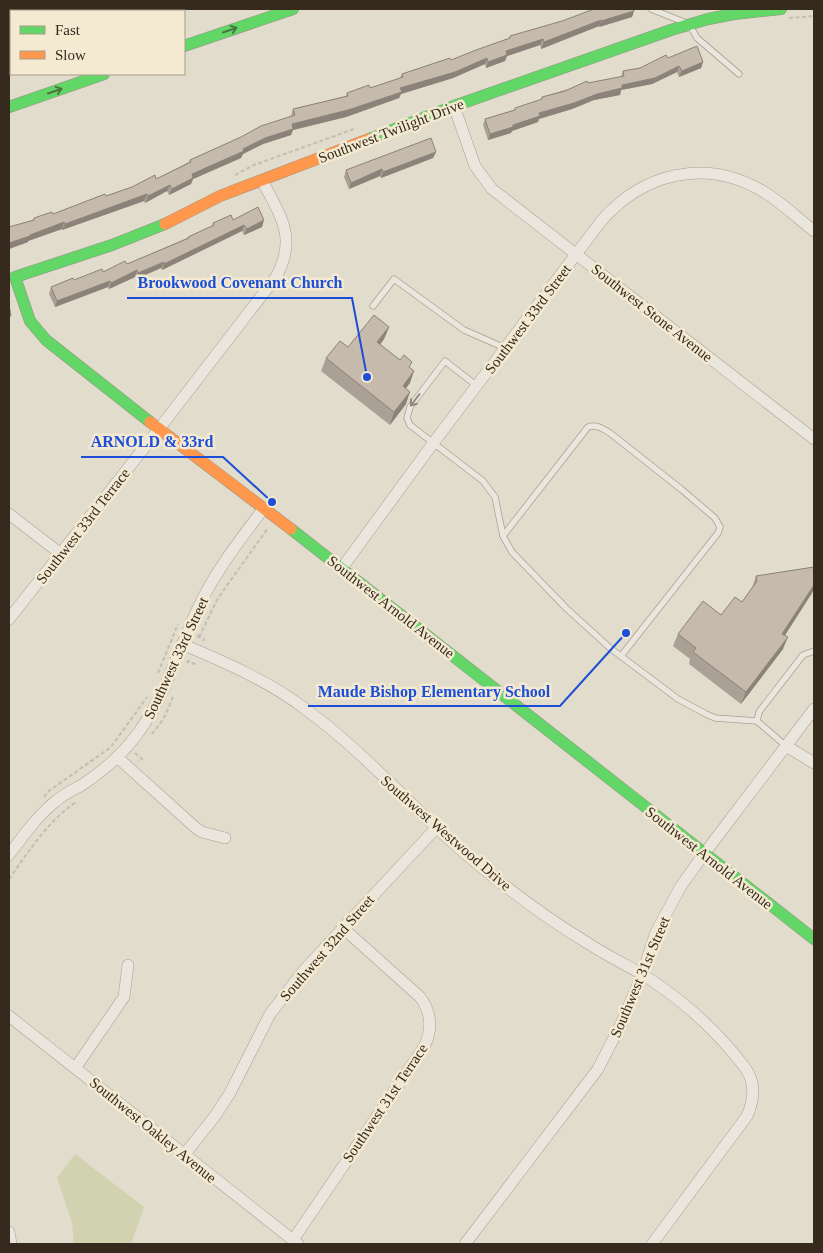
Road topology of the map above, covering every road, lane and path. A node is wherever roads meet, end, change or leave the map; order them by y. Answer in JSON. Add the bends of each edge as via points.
{"nodes":[{"id":1,"x":293,"y":9,"type":"edge"},
{"id":2,"x":651,"y":9,"type":"edge"},
{"id":3,"x":781,"y":9,"type":"edge"},
{"id":4,"x":689,"y":24,"type":"junction"},
{"id":5,"x":185,"y":46,"type":"edge"},
{"id":6,"x":739,"y":74,"type":"dead end"},
{"id":7,"x":101,"y":75,"type":"edge"},
{"id":8,"x":454,"y":106,"type":"junction"},
{"id":9,"x":9,"y":107,"type":"edge"},
{"id":10,"x":262,"y":180,"type":"junction"},
{"id":11,"x":814,"y":231,"type":"edge"},
{"id":12,"x":576,"y":255,"type":"junction"},
{"id":13,"x":12,"y":278,"type":"edge"},
{"id":14,"x":373,"y":306,"type":"dead end"},
{"id":15,"x":505,"y":348,"type":"junction"},
{"id":16,"x":477,"y":386,"type":"junction"},
{"id":17,"x":159,"y":429,"type":"junction"},
{"id":18,"x":814,"y":439,"type":"edge"},
{"id":19,"x":434,"y":442,"type":"junction"},
{"id":20,"x":264,"y":508,"type":"junction"},
{"id":21,"x":9,"y":514,"type":"edge"},
{"id":22,"x":269,"y":526,"type":"dead end"},
{"id":23,"x":503,"y":536,"type":"junction"},
{"id":24,"x":60,"y":554,"type":"junction"},
{"id":25,"x":342,"y":568,"type":"junction"},
{"id":26,"x":9,"y":619,"type":"edge"},
{"id":27,"x":181,"y":619,"type":"dead end"},
{"id":28,"x":199,"y":637,"type":"dead end"},
{"id":29,"x":182,"y":644,"type":"junction"},
{"id":30,"x":814,"y":651,"type":"edge"},
{"id":31,"x":620,"y":656,"type":"junction"},
{"id":32,"x":158,"y":673,"type":"dead end"},
{"id":33,"x":151,"y":690,"type":"dead end"},
{"id":34,"x":814,"y":709,"type":"edge"},
{"id":35,"x":757,"y":721,"type":"junction"},
{"id":36,"x":786,"y":746,"type":"junction"},
{"id":37,"x":134,"y":751,"type":"dead end"},
{"id":38,"x":117,"y":757,"type":"junction"},
{"id":39,"x":814,"y":763,"type":"edge"},
{"id":40,"x":128,"y":767,"type":"junction"},
{"id":41,"x":43,"y":798,"type":"dead end"},
{"id":42,"x":79,"y":799,"type":"dead end"},
{"id":43,"x":436,"y":827,"type":"junction"},
{"id":44,"x":225,"y":838,"type":"dead end"},
{"id":45,"x":704,"y":854,"type":"junction"},
{"id":46,"x":9,"y":855,"type":"edge"},
{"id":47,"x":9,"y":879,"type":"edge"},
{"id":48,"x":343,"y":928,"type":"junction"},
{"id":49,"x":814,"y":939,"type":"edge"},
{"id":50,"x":128,"y":965,"type":"dead end"},
{"id":51,"x":642,"y":975,"type":"junction"},
{"id":52,"x":9,"y":1016,"type":"edge"},
{"id":53,"x":76,"y":1067,"type":"junction"},
{"id":54,"x":184,"y":1155,"type":"junction"},
{"id":55,"x":9,"y":1232,"type":"edge"},
{"id":56,"x":295,"y":1242,"type":"edge"},
{"id":57,"x":11,"y":1244,"type":"edge"},
{"id":58,"x":465,"y":1244,"type":"edge"},
{"id":59,"x":652,"y":1244,"type":"edge"}],
"edges":[{"from":5,"to":1,"type":"main road","one_way":true},
{"from":2,"to":4,"type":"lane"},
{"from":3,"to":4,"type":"main road","name":"Southwest Twilight Drive","via":[[734,14]]},
{"from":4,"to":6,"type":"lane","via":[[697,38]]},
{"from":4,"to":8,"type":"main road","name":"Southwest Twilight Drive"},
{"from":9,"to":7,"type":"main road","one_way":true},
{"from":8,"to":10,"type":"main road","name":"Southwest Twilight Drive"},
{"from":8,"to":12,"type":"street","name":"Southwest Stone Avenue","via":[[472,159],[482,177],[498,195]]},
{"from":10,"to":13,"type":"main road","name":"Southwest Twilight Drive","via":[[112,246]]},
{"from":10,"to":17,"type":"street","name":"Southwest 33rd Terrace","via":[[286,234],[282,264],[276,277]]},
{"from":11,"to":12,"type":"street","name":"Southwest 33rd Street","via":[[770,196],[738,180],[715,174],[680,175],[658,180],[612,209]]},
{"from":12,"to":15,"type":"street","name":"Southwest 33rd Street"},
{"from":12,"to":18,"type":"street","name":"Southwest Stone Avenue"},
{"from":13,"to":17,"type":"main road","name":"Southwest Arnold Avenue","via":[[38,332]]},
{"from":14,"to":15,"type":"lane","via":[[394,279],[464,330]]},
{"from":15,"to":16,"type":"street","name":"Southwest 33rd Street"},
{"from":16,"to":19,"type":"street","name":"Southwest 33rd Street"},
{"from":16,"to":19,"type":"lane","one_way":true,"via":[[445,361],[410,407],[407,418],[410,425]]},
{"from":17,"to":20,"type":"main road","name":"Southwest Arnold Avenue"},
{"from":17,"to":24,"type":"street","name":"Southwest 33rd Terrace"},
{"from":19,"to":23,"type":"lane","via":[[483,480],[495,497]]},
{"from":19,"to":25,"type":"street","name":"Southwest 33rd Street"},
{"from":20,"to":25,"type":"main road","name":"Southwest Arnold Avenue"},
{"from":20,"to":29,"type":"street","name":"Southwest 33rd Street","via":[[214,577]]},
{"from":21,"to":24,"type":"street"},
{"from":22,"to":28,"type":"path","via":[[218,598]]},
{"from":23,"to":31,"type":"lane","via":[[512,552],[566,608]]},
{"from":23,"to":31,"type":"lane","via":[[588,426],[598,426],[610,433],[715,518],[720,526],[718,533]]},
{"from":24,"to":26,"type":"street","name":"Southwest 33rd Terrace"},
{"from":25,"to":45,"type":"main road","name":"Southwest Arnold Avenue"},
{"from":27,"to":32,"type":"path"},
{"from":29,"to":38,"type":"street","name":"Southwest 33rd Street","via":[[156,704],[136,736]]},
{"from":29,"to":43,"type":"street","name":"Southwest Westwood Drive","via":[[258,679],[302,707],[336,734]]},
{"from":30,"to":35,"type":"lane","via":[[803,655],[759,712]]},
{"from":31,"to":35,"type":"lane","via":[[678,699],[706,714],[715,718]]},
{"from":33,"to":41,"type":"path","via":[[111,747],[49,790]]},
{"from":34,"to":36,"type":"street","name":"Southwest 31st Street"},
{"from":35,"to":36,"type":"lane"},
{"from":36,"to":39,"type":"street"},
{"from":36,"to":45,"type":"street","name":"Southwest 31st Street"},
{"from":37,"to":40,"type":"path","via":[[142,759]]},
{"from":38,"to":40,"type":"street"},
{"from":38,"to":46,"type":"street","name":"Southwest 33rd Street","via":[[48,808]]},
{"from":40,"to":44,"type":"street","via":[[196,828]]},
{"from":42,"to":47,"type":"path","via":[[44,832]]},
{"from":43,"to":48,"type":"street","name":"Southwest 32nd Street"},
{"from":43,"to":51,"type":"street","name":"Southwest Westwood Drive","via":[[493,878],[543,914]]},
{"from":45,"to":49,"type":"main road","name":"Southwest Arnold Avenue"},
{"from":45,"to":51,"type":"street","name":"Southwest 31st Street","via":[[681,886],[656,932]]},
{"from":48,"to":54,"type":"street","name":"Southwest 32nd Street","via":[[304,968],[270,1014],[230,1093]]},
{"from":48,"to":56,"type":"street","name":"Southwest 31st Terrace","via":[[420,997],[427,1009],[430,1027],[424,1046]]},
{"from":50,"to":53,"type":"street","via":[[124,997]]},
{"from":51,"to":58,"type":"street","name":"Southwest 31st Street","via":[[598,1068]]},
{"from":51,"to":59,"type":"street","name":"Southwest Westwood Drive","via":[[690,1009],[726,1045],[748,1071],[753,1090],[747,1116]]},
{"from":52,"to":53,"type":"street","name":"Southwest Oakley Avenue"},
{"from":53,"to":54,"type":"street","name":"Southwest Oakley Avenue"},
{"from":54,"to":56,"type":"street","name":"Southwest Oakley Avenue"},
{"from":55,"to":57,"type":"street"}]}
